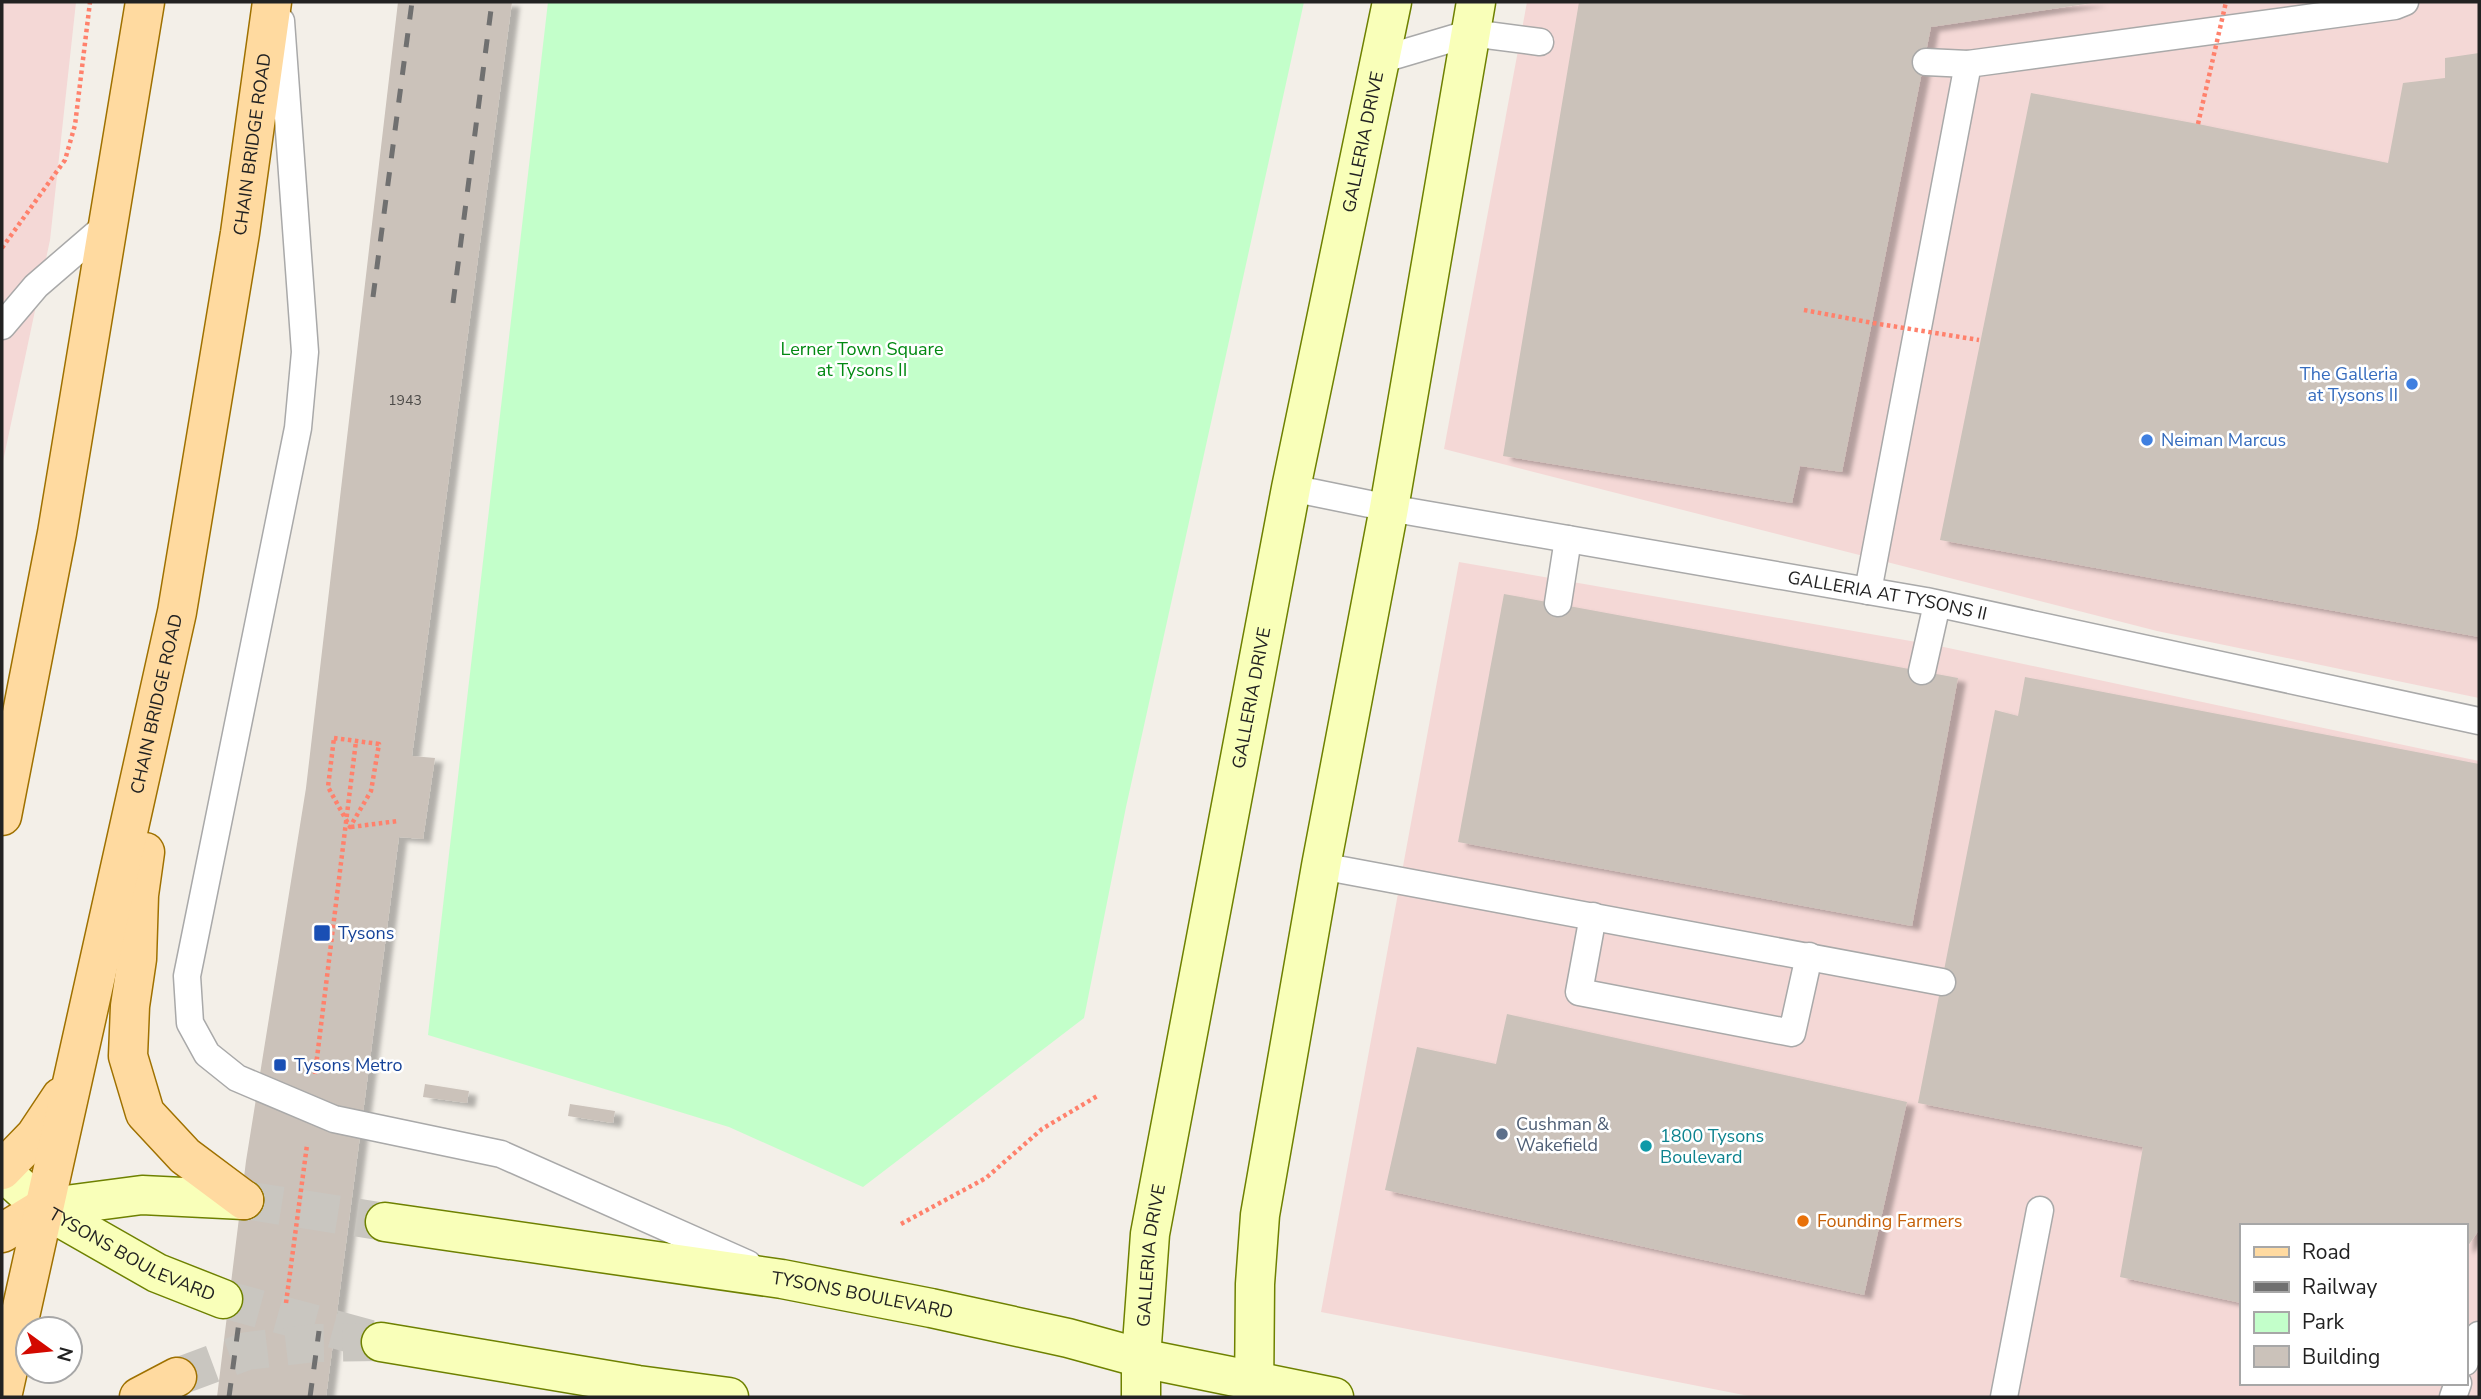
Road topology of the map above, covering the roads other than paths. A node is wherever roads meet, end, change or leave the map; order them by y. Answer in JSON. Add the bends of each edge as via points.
{"nodes":[{"id":1,"x":145,"y":2,"type":"edge"},
{"id":2,"x":272,"y":2,"type":"edge"},
{"id":3,"x":280,"y":2,"type":"edge"},
{"id":4,"x":1392,"y":2,"type":"edge"},
{"id":5,"x":2405,"y":2,"type":"edge"},
{"id":6,"x":1474,"y":17,"type":"edge"},
{"id":7,"x":1540,"y":42,"type":"dead end"},
{"id":8,"x":1380,"y":60,"type":"junction"},
{"id":9,"x":1926,"y":62,"type":"dead end"},
{"id":10,"x":1968,"y":64,"type":"junction"},
{"id":11,"x":109,"y":223,"type":"junction"},
{"id":12,"x":2,"y":327,"type":"edge"},
{"id":13,"x":1291,"y":488,"type":"junction"},
{"id":14,"x":1389,"y":508,"type":"junction"},
{"id":15,"x":1568,"y":539,"type":"junction"},
{"id":16,"x":1868,"y":591,"type":"junction"},
{"id":17,"x":1558,"y":603,"type":"dead end"},
{"id":18,"x":1937,"y":604,"type":"junction"},
{"id":19,"x":177,"y":612,"type":"junction"},
{"id":20,"x":1922,"y":671,"type":"dead end"},
{"id":21,"x":2479,"y":721,"type":"edge"},
{"id":22,"x":2,"y":816,"type":"edge"},
{"id":23,"x":1321,"y":866,"type":"junction"},
{"id":24,"x":1593,"y":916,"type":"junction"},
{"id":25,"x":1809,"y":956,"type":"junction"},
{"id":26,"x":1942,"y":982,"type":"dead end"},
{"id":27,"x":71,"y":1084,"type":"junction"},
{"id":28,"x":2,"y":1171,"type":"edge"},
{"id":29,"x":244,"y":1200,"type":"joint"},
{"id":30,"x":43,"y":1208,"type":"junction"},
{"id":31,"x":2040,"y":1210,"type":"dead end"},
{"id":32,"x":385,"y":1222,"type":"tunnel mouth"},
{"id":33,"x":2,"y":1233,"type":"edge"},
{"id":34,"x":782,"y":1279,"type":"junction"},
{"id":35,"x":223,"y":1299,"type":"tunnel mouth"},
{"id":36,"x":2479,"y":1335,"type":"edge"},
{"id":37,"x":381,"y":1342,"type":"dead end"},
{"id":38,"x":2467,"y":1357,"type":"edge"},
{"id":39,"x":1141,"y":1358,"type":"junction"},
{"id":40,"x":177,"y":1377,"type":"tunnel mouth"},
{"id":41,"x":1253,"y":1389,"type":"edge"},
{"id":42,"x":2,"y":1397,"type":"edge"},
{"id":43,"x":139,"y":1397,"type":"edge"},
{"id":44,"x":729,"y":1397,"type":"edge"},
{"id":45,"x":1141,"y":1397,"type":"edge"},
{"id":46,"x":1334,"y":1397,"type":"edge"},
{"id":47,"x":2004,"y":1397,"type":"edge"}],
"edges":[{"from":1,"to":11,"type":"main road"},
{"from":2,"to":19,"type":"main road","name":"CHAIN BRIDGE ROAD","via":[[240,233]]},
{"from":3,"to":34,"type":"lane","via":[[305,352],[298,428],[187,976],[190,1023],[207,1054],[237,1078],[334,1119],[501,1154]]},
{"from":4,"to":8,"type":"street","name":"GALLERIA DRIVE"},
{"from":5,"to":10,"type":"lane"},
{"from":6,"to":7,"type":"lane"},
{"from":6,"to":8,"type":"lane"},
{"from":6,"to":14,"type":"street"},
{"from":8,"to":13,"type":"street","name":"GALLERIA DRIVE"},
{"from":9,"to":10,"type":"lane"},
{"from":10,"to":16,"type":"lane"},
{"from":11,"to":12,"type":"lane","via":[[36,286]]},
{"from":11,"to":22,"type":"main road","via":[[57,533]]},
{"from":13,"to":14,"type":"lane","name":"GALLERIA AT TYSONS II"},
{"from":13,"to":39,"type":"street","name":"GALLERIA DRIVE","via":[[1150,1234]]},
{"from":14,"to":15,"type":"lane","name":"GALLERIA AT TYSONS II"},
{"from":14,"to":23,"type":"street"},
{"from":15,"to":16,"type":"lane","name":"GALLERIA AT TYSONS II"},
{"from":15,"to":17,"type":"lane"},
{"from":16,"to":18,"type":"lane","name":"GALLERIA AT TYSONS II"},
{"from":18,"to":20,"type":"lane"},
{"from":18,"to":21,"type":"lane","name":"GALLERIA AT TYSONS II"},
{"from":19,"to":27,"type":"main road","name":"CHAIN BRIDGE ROAD"},
{"from":19,"to":29,"type":"main road","via":[[139,895],[128,1056],[145,1113],[185,1156]]},
{"from":23,"to":24,"type":"lane"},
{"from":23,"to":41,"type":"street","via":[[1260,1215]]},
{"from":24,"to":25,"type":"lane"},
{"from":24,"to":25,"type":"lane","via":[[1579,992],[1792,1033]]},
{"from":25,"to":26,"type":"lane"},
{"from":27,"to":28,"type":"main road","via":[[35,1136]]},
{"from":27,"to":30,"type":"main road","name":"CHAIN BRIDGE ROAD"},
{"from":28,"to":30,"type":"street","name":"TYSONS BOULEVARD"},
{"from":29,"to":30,"type":"street","name":"TYSONS BOULEVARD","via":[[142,1195]]},
{"from":30,"to":33,"type":"main road"},
{"from":30,"to":35,"type":"street","name":"TYSONS BOULEVARD","via":[[157,1273]]},
{"from":30,"to":42,"type":"main road","name":"CHAIN BRIDGE ROAD"},
{"from":31,"to":47,"type":"lane"},
{"from":32,"to":34,"type":"street","name":"TYSONS BOULEVARD"},
{"from":34,"to":39,"type":"street","name":"TYSONS BOULEVARD","via":[[1068,1338]]},
{"from":36,"to":38,"type":"lane"},
{"from":37,"to":44,"type":"street"},
{"from":39,"to":41,"type":"street","name":"TYSONS BOULEVARD"},
{"from":39,"to":45,"type":"street","name":"GALLERIA DRIVE"},
{"from":40,"to":43,"type":"main road"},
{"from":41,"to":46,"type":"street","name":"TYSONS BOULEVARD"}]}
